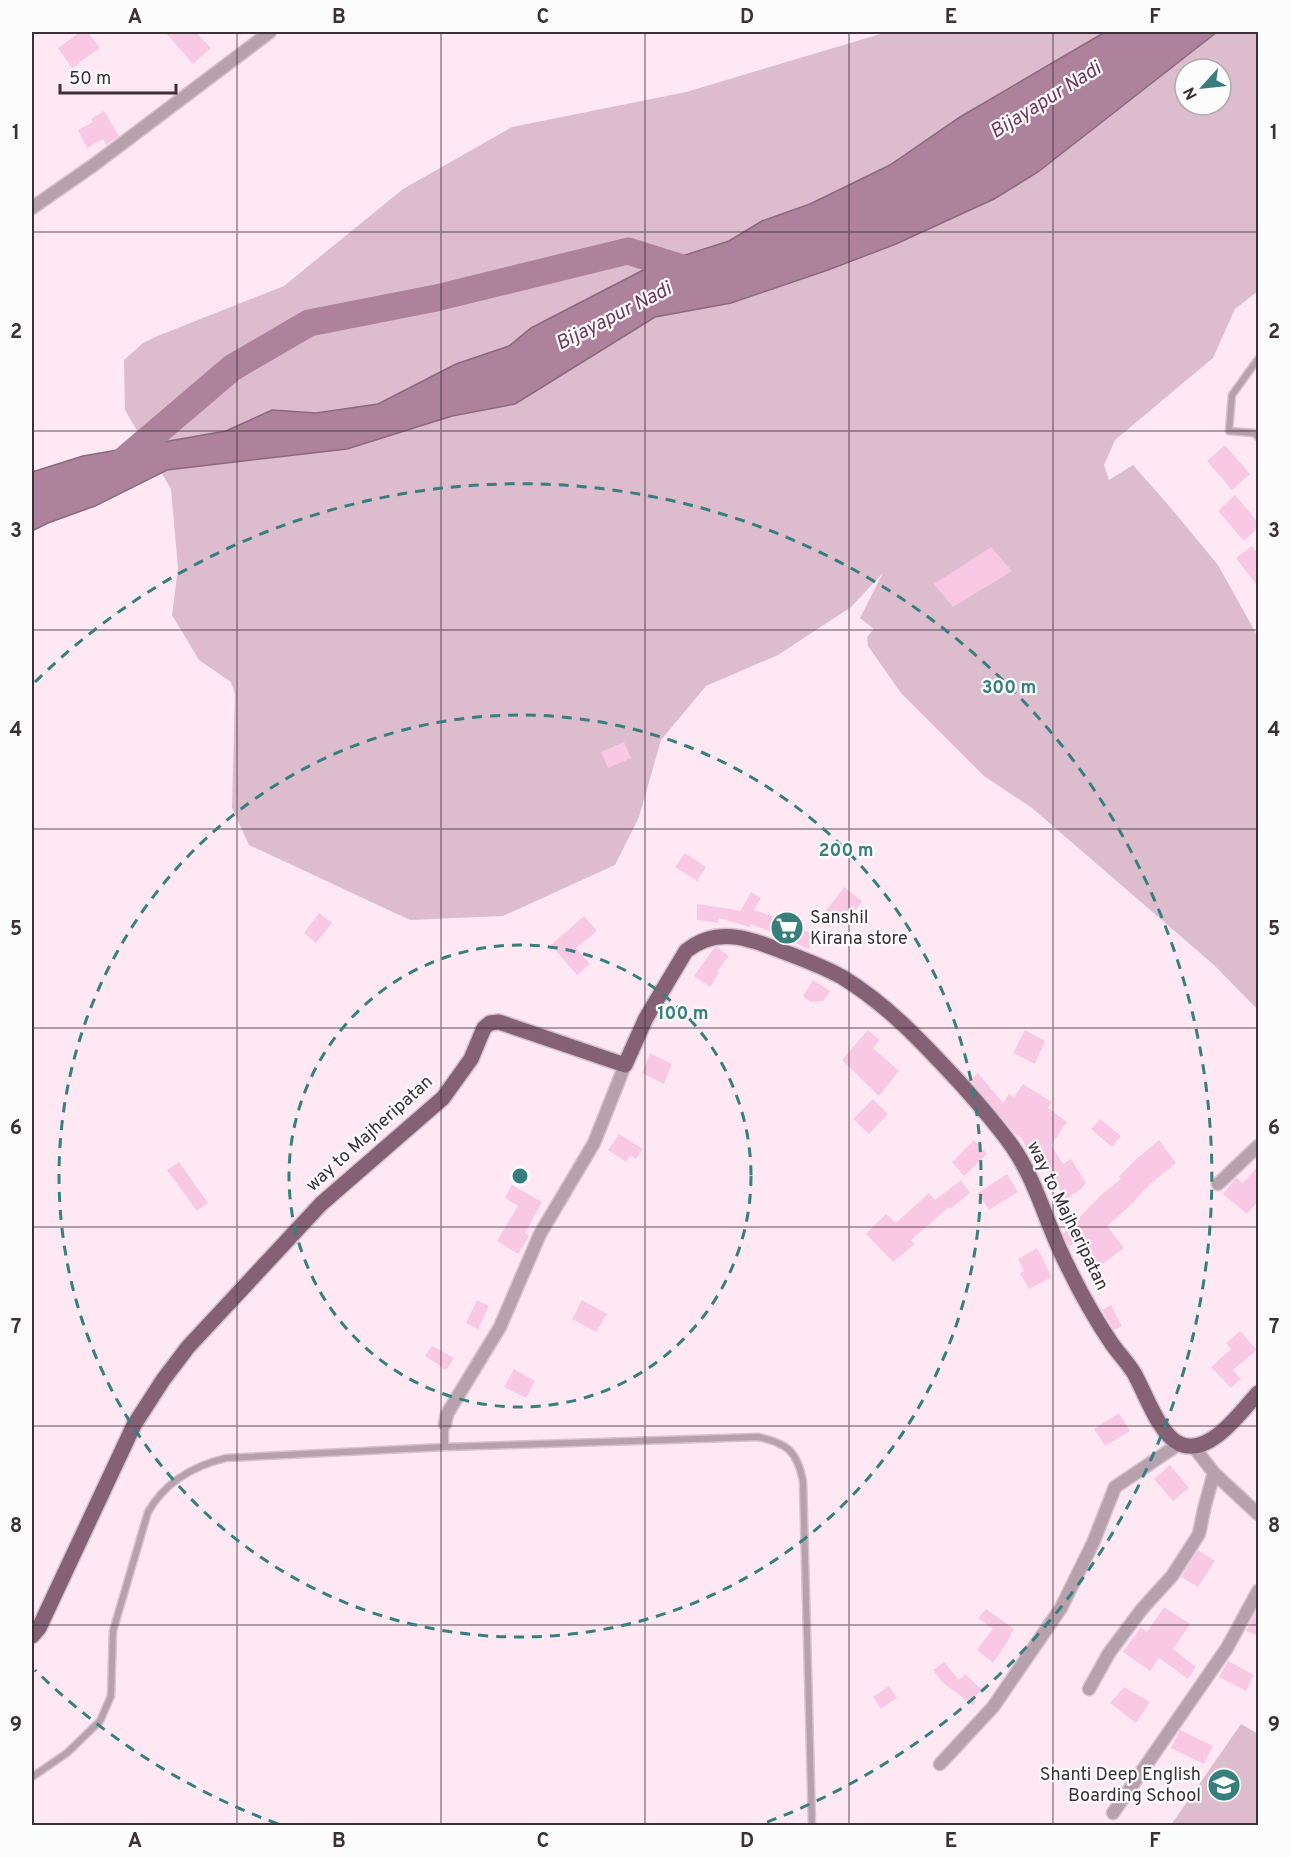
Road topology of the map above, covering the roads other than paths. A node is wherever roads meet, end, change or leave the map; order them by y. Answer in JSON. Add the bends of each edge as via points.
{"nodes":[{"id":1,"x":270,"y":32,"type":"edge"},
{"id":2,"x":32,"y":208,"type":"edge"},
{"id":3,"x":1258,"y":359,"type":"edge"},
{"id":4,"x":1258,"y":437,"type":"edge"},
{"id":5,"x":625,"y":1065,"type":"junction"},
{"id":6,"x":1258,"y":1146,"type":"edge"},
{"id":7,"x":1218,"y":1184,"type":"dead end"},
{"id":8,"x":1258,"y":1393,"type":"edge"},
{"id":9,"x":445,"y":1424,"type":"joint"},
{"id":10,"x":1186,"y":1445,"type":"junction"},
{"id":11,"x":445,"y":1447,"type":"junction"},
{"id":12,"x":1214,"y":1473,"type":"junction"},
{"id":13,"x":1258,"y":1514,"type":"edge"},
{"id":14,"x":1258,"y":1591,"type":"edge"},
{"id":15,"x":32,"y":1636,"type":"edge"},
{"id":16,"x":1089,"y":1689,"type":"dead end"},
{"id":17,"x":940,"y":1764,"type":"dead end"},
{"id":18,"x":32,"y":1777,"type":"edge"},
{"id":19,"x":1113,"y":1813,"type":"dead end"},
{"id":20,"x":812,"y":1826,"type":"edge"}],
"edges":[{"from":1,"to":2,"type":"street"},
{"from":3,"to":4,"type":"lane","via":[[1232,395],[1229,431],[1254,433]]},
{"from":5,"to":9,"type":"street","via":[[594,1143],[540,1234],[500,1327],[447,1414]]},
{"from":5,"to":10,"type":"main road","name":"way to Majheripatan","via":[[646,1018],[683,957],[695,944],[708,938],[748,939],[842,977],[906,1026],[1012,1147],[1099,1324],[1133,1372],[1162,1426],[1171,1438]]},
{"from":5,"to":15,"type":"main road","name":"way to Majheripatan","via":[[500,1022],[490,1023],[471,1059],[443,1098],[321,1204],[188,1347],[163,1380],[134,1425]]},
{"from":6,"to":7,"type":"street"},
{"from":8,"to":10,"type":"main road","via":[[1213,1439],[1199,1446]]},
{"from":9,"to":11,"type":"lane"},
{"from":10,"to":12,"type":"street"},
{"from":10,"to":17,"type":"street","via":[[1115,1487],[1060,1608],[993,1707]]},
{"from":11,"to":18,"type":"lane","via":[[226,1458],[186,1472],[155,1500],[148,1512],[113,1631],[111,1696],[100,1721],[67,1753]]},
{"from":11,"to":20,"type":"lane","via":[[758,1437],[778,1442],[792,1452],[803,1481]]},
{"from":12,"to":13,"type":"street"},
{"from":12,"to":16,"type":"street","via":[[1199,1534],[1172,1576],[1109,1653]]},
{"from":14,"to":19,"type":"street","via":[[1227,1648]]}]}
